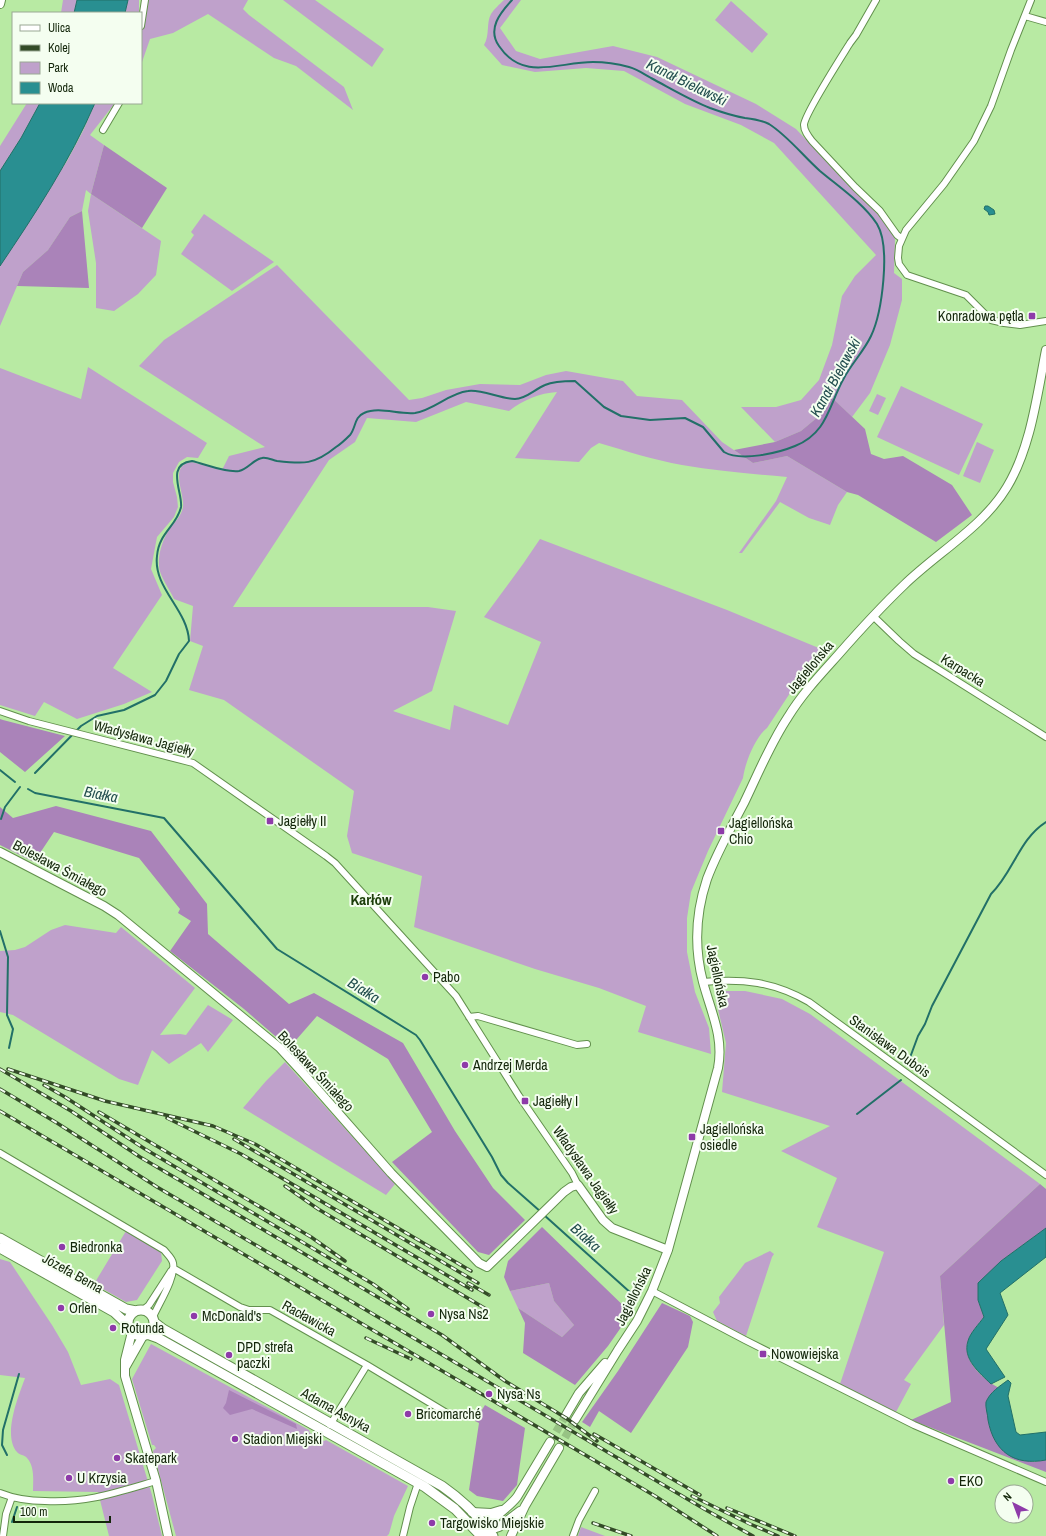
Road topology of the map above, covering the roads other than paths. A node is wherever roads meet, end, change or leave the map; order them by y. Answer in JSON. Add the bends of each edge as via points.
{"nodes":[{"id":1,"x":1,"y":0,"type":"edge"},
{"id":2,"x":145,"y":0,"type":"edge"},
{"id":3,"x":876,"y":0,"type":"edge"},
{"id":4,"x":1031,"y":0,"type":"edge"},
{"id":5,"x":0,"y":4,"type":"edge"},
{"id":6,"x":1025,"y":16,"type":"junction"},
{"id":7,"x":142,"y":20,"type":"edge"},
{"id":8,"x":1046,"y":22,"type":"edge"},
{"id":9,"x":118,"y":104,"type":"edge"},
{"id":10,"x":103,"y":130,"type":"dead end"},
{"id":11,"x":901,"y":238,"type":"junction"},
{"id":12,"x":1046,"y":321,"type":"edge"},
{"id":13,"x":1046,"y":350,"type":"edge"},
{"id":14,"x":873,"y":616,"type":"junction"},
{"id":15,"x":0,"y":711,"type":"edge"},
{"id":16,"x":1046,"y":737,"type":"edge"},
{"id":17,"x":0,"y":852,"type":"edge"},
{"id":18,"x":703,"y":982,"type":"junction"},
{"id":19,"x":469,"y":1017,"type":"junction"},
{"id":20,"x":588,"y":1044,"type":"dead end"},
{"id":21,"x":0,"y":1153,"type":"edge"},
{"id":22,"x":1046,"y":1175,"type":"edge"},
{"id":23,"x":578,"y":1185,"type":"junction"},
{"id":24,"x":1,"y":1242,"type":"edge"},
{"id":25,"x":668,"y":1250,"type":"junction"},
{"id":26,"x":173,"y":1268,"type":"junction"},
{"id":27,"x":652,"y":1291,"type":"junction"},
{"id":28,"x":140,"y":1311,"type":"junction"},
{"id":29,"x":154,"y":1319,"type":"junction"},
{"id":30,"x":130,"y":1329,"type":"junction"},
{"id":31,"x":145,"y":1335,"type":"junction"},
{"id":32,"x":618,"y":1350,"type":"junction"},
{"id":33,"x":367,"y":1365,"type":"junction"},
{"id":34,"x":125,"y":1368,"type":"junction"},
{"id":35,"x":450,"y":1415,"type":"dead end"},
{"id":36,"x":566,"y":1415,"type":"tunnel mouth"},
{"id":37,"x":575,"y":1420,"type":"tunnel mouth"},
{"id":38,"x":332,"y":1424,"type":"junction"},
{"id":39,"x":327,"y":1432,"type":"junction"},
{"id":40,"x":550,"y":1442,"type":"tunnel mouth"},
{"id":41,"x":559,"y":1448,"type":"tunnel mouth"},
{"id":42,"x":156,"y":1481,"type":"junction"},
{"id":43,"x":1046,"y":1482,"type":"edge"},
{"id":44,"x":418,"y":1483,"type":"junction"},
{"id":45,"x":525,"y":1485,"type":"junction"},
{"id":46,"x":534,"y":1490,"type":"junction"},
{"id":47,"x":595,"y":1491,"type":"dead end"},
{"id":48,"x":0,"y":1493,"type":"edge"},
{"id":49,"x":12,"y":1498,"type":"junction"},
{"id":50,"x":524,"y":1506,"type":"junction"},
{"id":51,"x":506,"y":1509,"type":"junction"},
{"id":52,"x":472,"y":1512,"type":"junction"},
{"id":53,"x":475,"y":1528,"type":"junction"},
{"id":54,"x":485,"y":1532,"type":"edge"},
{"id":55,"x":3,"y":1536,"type":"edge"},
{"id":56,"x":168,"y":1536,"type":"edge"},
{"id":57,"x":403,"y":1536,"type":"edge"},
{"id":58,"x":481,"y":1536,"type":"edge"},
{"id":59,"x":493,"y":1536,"type":"edge"},
{"id":60,"x":510,"y":1536,"type":"edge"},
{"id":61,"x":573,"y":1536,"type":"edge"}],
"edges":[{"from":1,"to":5,"type":"street"},
{"from":2,"to":7,"type":"street"},
{"from":3,"to":11,"type":"street","via":[[813,105],[804,128],[812,141],[880,211]]},
{"from":4,"to":6,"type":"street"},
{"from":6,"to":8,"type":"street"},
{"from":6,"to":11,"type":"street","via":[[991,106],[974,141]]},
{"from":9,"to":10,"type":"street"},
{"from":11,"to":12,"type":"street","via":[[899,264],[907,276],[966,295],[994,321],[1020,325]]},
{"from":13,"to":14,"type":"street","name":"Jagiellońska","via":[[1025,445],[1008,486],[991,510],[904,584]]},
{"from":14,"to":16,"type":"street","name":"Karpacka","via":[[914,654]]},
{"from":14,"to":18,"type":"street","name":"Jagiellońska","via":[[807,690],[787,717],[714,862],[698,918],[697,944]]},
{"from":15,"to":19,"type":"street","name":"Władysława Jagiełły","via":[[192,763],[335,863],[456,996]]},
{"from":17,"to":23,"type":"street","name":"Bolesława Śmiałego","via":[[98,902],[118,915],[280,1048],[391,1173],[479,1262],[487,1267],[564,1192]]},
{"from":18,"to":22,"type":"street","name":"Stanisława Dubois","via":[[736,980],[764,984],[795,994]]},
{"from":18,"to":25,"type":"street","name":"Jagiellońska","via":[[718,1034],[720,1054]]},
{"from":19,"to":20,"type":"street","via":[[478,1016],[577,1046]]},
{"from":19,"to":23,"type":"street","name":"Władysława Jagiełły"},
{"from":21,"to":26,"type":"street","via":[[158,1246],[170,1257]]},
{"from":23,"to":25,"type":"street","name":"Władysława Jagiełły","via":[[603,1220],[612,1228]]},
{"from":24,"to":28,"type":"main road","name":"Józefa Bema","via":[[126,1309]]},
{"from":24,"to":30,"type":"main road","name":"Józefa Bema","via":[[114,1312]]},
{"from":25,"to":27,"type":"street","name":"Jagiellońska"},
{"from":26,"to":28,"type":"street","via":[[149,1305]]},
{"from":26,"to":29,"type":"street"},
{"from":26,"to":33,"type":"street","name":"Racławicka","via":[[240,1307],[249,1310],[270,1310]]},
{"from":27,"to":32,"type":"street","name":"Jagiellońska","via":[[638,1321]]},
{"from":27,"to":43,"type":"street","via":[[914,1425]]},
{"from":28,"to":29,"type":"main road","via":[[148,1312]]},
{"from":28,"to":30,"type":"main road","via":[[131,1315]]},
{"from":29,"to":31,"type":"main road","via":[[153,1328]]},
{"from":29,"to":38,"type":"main road","name":"Adama Asnyka","via":[[163,1329]]},
{"from":30,"to":31,"type":"main road","via":[[138,1335]]},
{"from":30,"to":34,"type":"street"},
{"from":31,"to":34,"type":"street"},
{"from":31,"to":39,"type":"main road","name":"Adama Asnyka","via":[[158,1338]]},
{"from":32,"to":36,"type":"street","name":"Jagiellońska","via":[[579,1393]]},
{"from":32,"to":37,"type":"street","name":"Jagiellońska"},
{"from":33,"to":35,"type":"street","name":"Racławicka"},
{"from":33,"to":38,"type":"street"},
{"from":34,"to":42,"type":"street","via":[[127,1386]]},
{"from":38,"to":39,"type":"street"},
{"from":38,"to":52,"type":"main road","name":"Adama Asnyka","via":[[437,1483]]},
{"from":39,"to":44,"type":"main road","name":"Adama Asnyka"},
{"from":40,"to":45,"type":"street"},
{"from":41,"to":46,"type":"street"},
{"from":42,"to":49,"type":"street","via":[[104,1497],[84,1500],[30,1501]]},
{"from":42,"to":56,"type":"street"},
{"from":44,"to":53,"type":"main road","name":"Adama Asnyka","via":[[448,1502]]},
{"from":44,"to":57,"type":"street"},
{"from":45,"to":46,"type":"street"},
{"from":45,"to":51,"type":"street"},
{"from":46,"to":50,"type":"street"},
{"from":47,"to":61,"type":"street"},
{"from":48,"to":49,"type":"street"},
{"from":49,"to":55,"type":"street","via":[[6,1514]]},
{"from":50,"to":54,"type":"street","via":[[499,1527]]},
{"from":50,"to":60,"type":"street"},
{"from":51,"to":52,"type":"street","via":[[491,1513]]},
{"from":51,"to":54,"type":"street","via":[[493,1518]]},
{"from":52,"to":54,"type":"main road","name":"Adama Asnyka"},
{"from":53,"to":54,"type":"street"},
{"from":53,"to":58,"type":"main road","name":"Adama Asnyka"},
{"from":54,"to":59,"type":"main road","name":"Adama Asnyka"}]}
